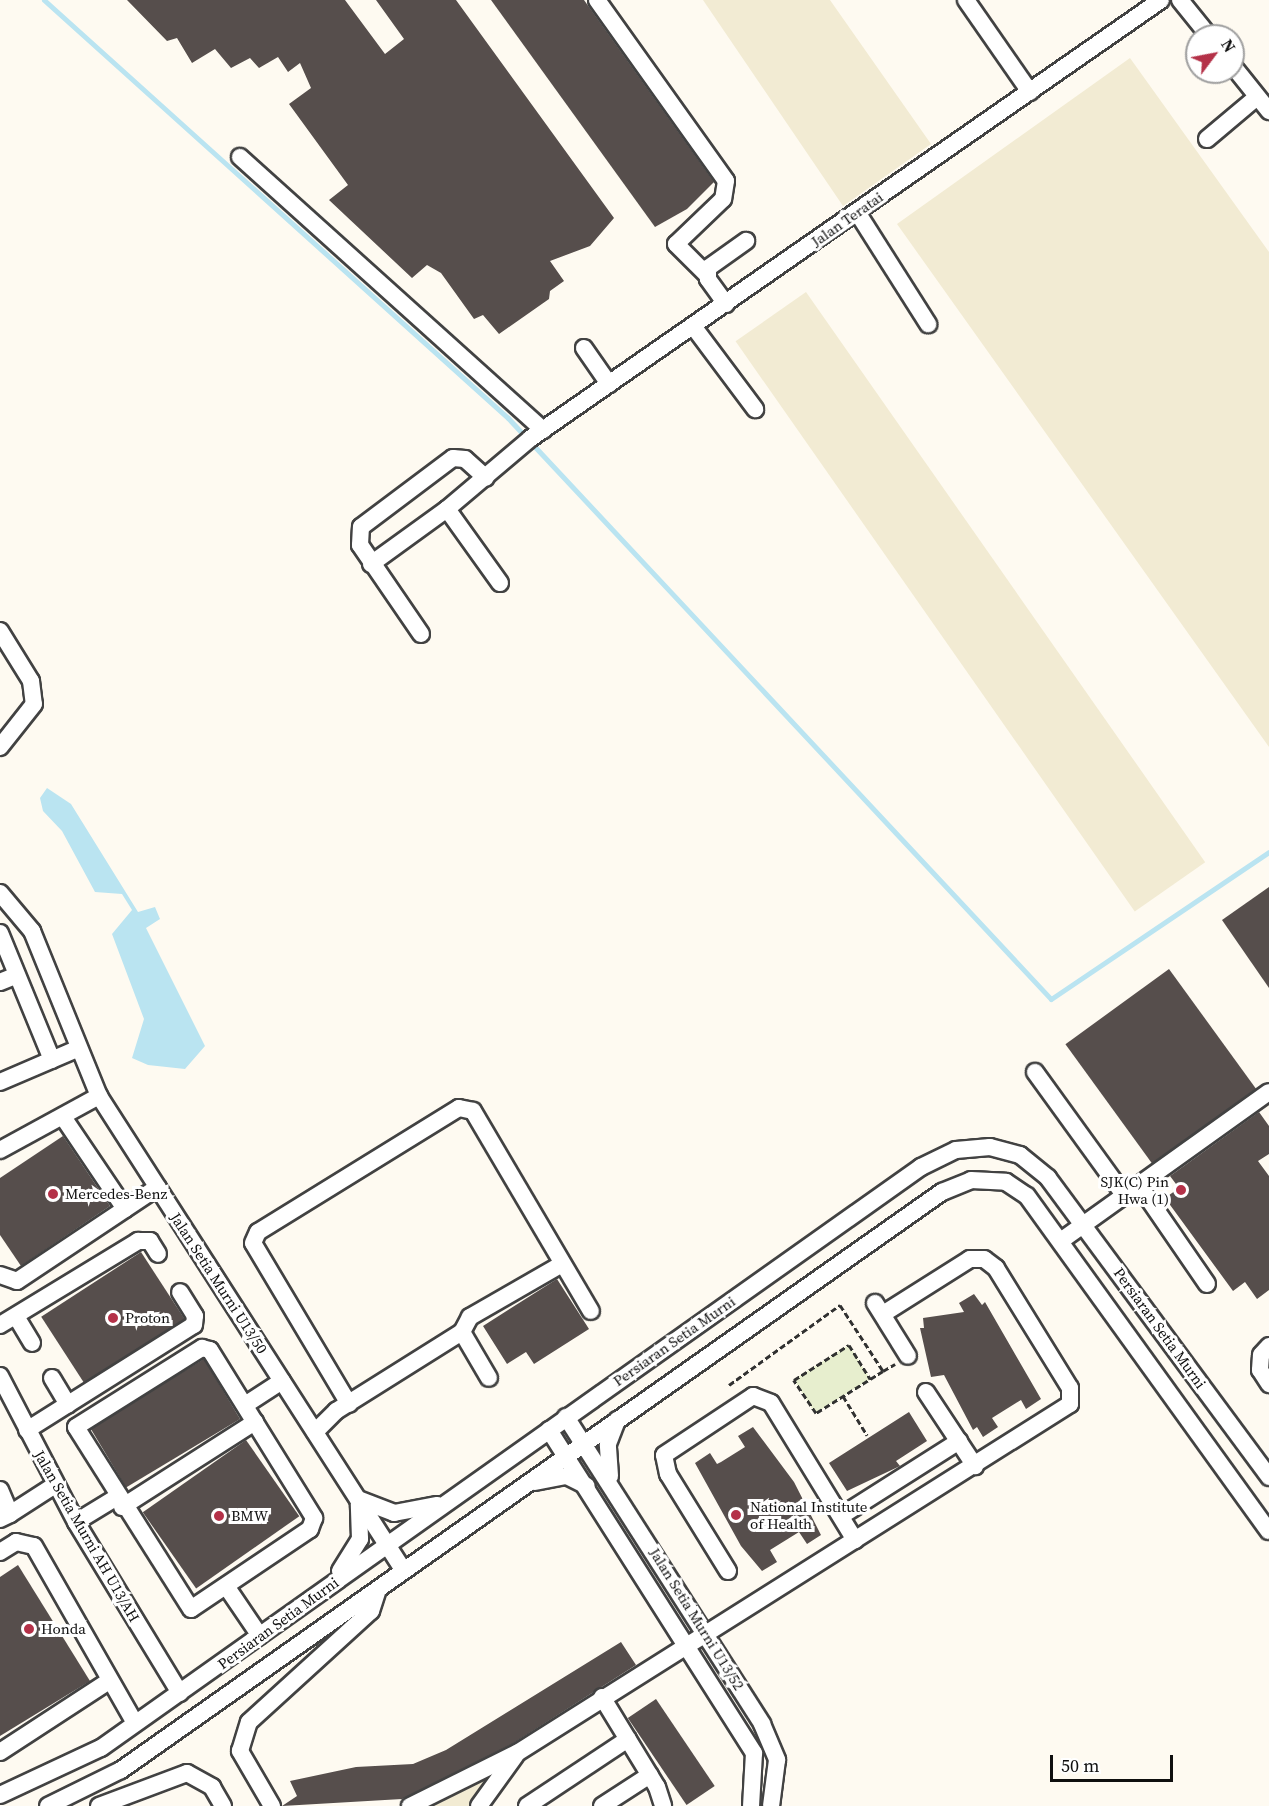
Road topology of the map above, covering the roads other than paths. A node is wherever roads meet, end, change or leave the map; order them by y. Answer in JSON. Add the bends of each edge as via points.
{"nodes":[{"id":1,"x":597,"y":0,"type":"edge"},
{"id":2,"x":966,"y":0,"type":"edge"},
{"id":3,"x":1161,"y":0,"type":"edge"},
{"id":4,"x":1180,"y":0,"type":"edge"},
{"id":5,"x":1199,"y":24,"type":"edge"},
{"id":6,"x":1245,"y":82,"type":"edge"},
{"id":7,"x":1030,"y":92,"type":"junction"},
{"id":8,"x":1257,"y":97,"type":"junction"},
{"id":9,"x":1269,"y":111,"type":"edge"},
{"id":10,"x":1207,"y":139,"type":"dead end"},
{"id":11,"x":240,"y":157,"type":"dead end"},
{"id":12,"x":857,"y":212,"type":"junction"},
{"id":13,"x":746,"y":241,"type":"dead end"},
{"id":14,"x":706,"y":274,"type":"junction"},
{"id":15,"x":726,"y":304,"type":"junction"},
{"id":16,"x":928,"y":324,"type":"dead end"},
{"id":17,"x":693,"y":326,"type":"junction"},
{"id":18,"x":584,"y":348,"type":"dead end"},
{"id":19,"x":609,"y":384,"type":"junction"},
{"id":20,"x":755,"y":409,"type":"dead end"},
{"id":21,"x":537,"y":434,"type":"junction"},
{"id":22,"x":486,"y":478,"type":"junction"},
{"id":23,"x":447,"y":509,"type":"junction"},
{"id":24,"x":371,"y":564,"type":"junction"},
{"id":25,"x":500,"y":583,"type":"dead end"},
{"id":26,"x":0,"y":631,"type":"edge"},
{"id":27,"x":421,"y":634,"type":"dead end"},
{"id":28,"x":0,"y":747,"type":"edge"},
{"id":29,"x":0,"y":893,"type":"edge"},
{"id":30,"x":0,"y":933,"type":"edge"},
{"id":31,"x":17,"y":975,"type":"junction"},
{"id":32,"x":0,"y":982,"type":"edge"},
{"id":33,"x":77,"y":1049,"type":"junction"},
{"id":34,"x":52,"y":1060,"type":"junction"},
{"id":35,"x":1035,"y":1072,"type":"dead end"},
{"id":36,"x":0,"y":1082,"type":"edge"},
{"id":37,"x":1269,"y":1092,"type":"edge"},
{"id":38,"x":99,"y":1096,"type":"junction"},
{"id":39,"x":63,"y":1117,"type":"junction"},
{"id":40,"x":0,"y":1150,"type":"edge"},
{"id":41,"x":1139,"y":1185,"type":"junction"},
{"id":42,"x":158,"y":1187,"type":"junction"},
{"id":43,"x":1124,"y":1195,"type":"junction"},
{"id":44,"x":125,"y":1209,"type":"junction"},
{"id":45,"x":1085,"y":1224,"type":"junction"},
{"id":46,"x":1062,"y":1239,"type":"junction"},
{"id":47,"x":158,"y":1254,"type":"dead end"},
{"id":48,"x":562,"y":1264,"type":"junction"},
{"id":49,"x":1,"y":1279,"type":"edge"},
{"id":50,"x":1206,"y":1284,"type":"dead end"},
{"id":51,"x":180,"y":1292,"type":"dead end"},
{"id":52,"x":591,"y":1311,"type":"dead end"},
{"id":53,"x":17,"y":1318,"type":"junction"},
{"id":54,"x":0,"y":1325,"type":"edge"},
{"id":55,"x":462,"y":1332,"type":"junction"},
{"id":56,"x":32,"y":1342,"type":"dead end"},
{"id":57,"x":1269,"y":1346,"type":"edge"},
{"id":58,"x":908,"y":1356,"type":"dead end"},
{"id":59,"x":0,"y":1376,"type":"edge"},
{"id":60,"x":52,"y":1378,"type":"dead end"},
{"id":61,"x":489,"y":1378,"type":"dead end"},
{"id":62,"x":282,"y":1381,"type":"junction"},
{"id":63,"x":1269,"y":1384,"type":"edge"},
{"id":64,"x":926,"y":1392,"type":"dead end"},
{"id":65,"x":350,"y":1404,"type":"junction"},
{"id":66,"x":68,"y":1405,"type":"junction"},
{"id":67,"x":245,"y":1405,"type":"junction"},
{"id":68,"x":566,"y":1418,"type":"junction"},
{"id":69,"x":617,"y":1419,"type":"junction"},
{"id":70,"x":255,"y":1422,"type":"junction"},
{"id":71,"x":27,"y":1430,"type":"junction"},
{"id":72,"x":549,"y":1430,"type":"junction"},
{"id":73,"x":315,"y":1432,"type":"junction"},
{"id":74,"x":959,"y":1441,"type":"junction"},
{"id":75,"x":584,"y":1443,"type":"junction"},
{"id":76,"x":567,"y":1455,"type":"junction"},
{"id":77,"x":975,"y":1466,"type":"junction"},
{"id":78,"x":1269,"y":1477,"type":"edge"},
{"id":79,"x":611,"y":1482,"type":"junction"},
{"id":80,"x":525,"y":1484,"type":"junction"},
{"id":81,"x":55,"y":1485,"type":"junction"},
{"id":82,"x":0,"y":1490,"type":"edge"},
{"id":83,"x":592,"y":1490,"type":"junction"},
{"id":84,"x":358,"y":1498,"type":"junction"},
{"id":85,"x":449,"y":1501,"type":"junction"},
{"id":86,"x":119,"y":1502,"type":"junction"},
{"id":87,"x":840,"y":1516,"type":"junction"},
{"id":88,"x":5,"y":1517,"type":"edge"},
{"id":89,"x":76,"y":1522,"type":"junction"},
{"id":90,"x":1269,"y":1532,"type":"edge"},
{"id":91,"x":855,"y":1540,"type":"junction"},
{"id":92,"x":386,"y":1544,"type":"junction"},
{"id":93,"x":0,"y":1552,"type":"edge"},
{"id":94,"x":404,"y":1571,"type":"junction"},
{"id":95,"x":728,"y":1571,"type":"dead end"},
{"id":96,"x":226,"y":1586,"type":"junction"},
{"id":97,"x":324,"y":1590,"type":"junction"},
{"id":98,"x":378,"y":1590,"type":"junction"},
{"id":99,"x":706,"y":1630,"type":"junction"},
{"id":100,"x":260,"y":1636,"type":"junction"},
{"id":101,"x":687,"y":1642,"type":"junction"},
{"id":102,"x":109,"y":1681,"type":"junction"},
{"id":103,"x":180,"y":1693,"type":"junction"},
{"id":104,"x":602,"y":1697,"type":"junction"},
{"id":105,"x":135,"y":1723,"type":"junction"},
{"id":106,"x":628,"y":1739,"type":"junction"},
{"id":107,"x":0,"y":1752,"type":"edge"},
{"id":108,"x":517,"y":1753,"type":"junction"},
{"id":109,"x":650,"y":1775,"type":"junction"},
{"id":110,"x":0,"y":1795,"type":"edge"},
{"id":111,"x":661,"y":1804,"type":"edge"},
{"id":112,"x":48,"y":1806,"type":"edge"},
{"id":113,"x":99,"y":1806,"type":"edge"},
{"id":114,"x":223,"y":1806,"type":"edge"},
{"id":115,"x":272,"y":1806,"type":"edge"},
{"id":116,"x":410,"y":1806,"type":"edge"},
{"id":117,"x":478,"y":1806,"type":"edge"},
{"id":118,"x":527,"y":1806,"type":"edge"},
{"id":119,"x":602,"y":1806,"type":"edge"},
{"id":120,"x":751,"y":1806,"type":"edge"},
{"id":121,"x":771,"y":1806,"type":"edge"}],
"edges":[{"from":1,"to":14,"type":"street","via":[[726,181],[723,199],[676,244]]},
{"from":2,"to":7,"type":"street"},
{"from":3,"to":7,"type":"street","name":"Jalan Teratai"},
{"from":4,"to":5,"type":"street"},
{"from":6,"to":8,"type":"street"},
{"from":7,"to":12,"type":"street","name":"Jalan Teratai"},
{"from":8,"to":9,"type":"street"},
{"from":8,"to":10,"type":"street"},
{"from":11,"to":21,"type":"street"},
{"from":12,"to":15,"type":"street","name":"Jalan Teratai"},
{"from":12,"to":16,"type":"street"},
{"from":13,"to":14,"type":"street"},
{"from":14,"to":15,"type":"street"},
{"from":15,"to":17,"type":"street","name":"Jalan Teratai"},
{"from":17,"to":19,"type":"street","name":"Jalan Teratai"},
{"from":17,"to":20,"type":"street"},
{"from":18,"to":19,"type":"street"},
{"from":19,"to":21,"type":"street","name":"Jalan Teratai"},
{"from":21,"to":22,"type":"street","name":"Jalan Teratai"},
{"from":22,"to":23,"type":"street","name":"Jalan Teratai"},
{"from":22,"to":24,"type":"street","via":[[465,459],[453,458],[375,511],[359,534]]},
{"from":23,"to":24,"type":"street","name":"Jalan Teratai"},
{"from":23,"to":25,"type":"street"},
{"from":24,"to":27,"type":"street"},
{"from":26,"to":28,"type":"street","via":[[31,681],[34,704]]},
{"from":29,"to":33,"type":"street","name":"Jalan Setia Murni U13/50","via":[[32,931]]},
{"from":30,"to":31,"type":"street"},
{"from":31,"to":32,"type":"street"},
{"from":31,"to":34,"type":"street"},
{"from":33,"to":34,"type":"street"},
{"from":33,"to":38,"type":"street","name":"Jalan Setia Murni U13/50"},
{"from":34,"to":36,"type":"street"},
{"from":35,"to":43,"type":"street"},
{"from":37,"to":41,"type":"street"},
{"from":38,"to":39,"type":"street"},
{"from":38,"to":42,"type":"street","name":"Jalan Setia Murni U13/50"},
{"from":39,"to":40,"type":"street"},
{"from":39,"to":44,"type":"street"},
{"from":41,"to":43,"type":"street"},
{"from":41,"to":50,"type":"street"},
{"from":42,"to":44,"type":"street"},
{"from":42,"to":62,"type":"street","name":"Jalan Setia Murni U13/50"},
{"from":43,"to":45,"type":"street"},
{"from":44,"to":49,"type":"street","via":[[17,1281]]},
{"from":45,"to":46,"type":"street"},
{"from":45,"to":68,"type":"street","name":"Persiaran Setia Murni","via":[[1048,1178],[1020,1155],[990,1146],[956,1150],[921,1167]]},
{"from":45,"to":78,"type":"street","name":"Persiaran Setia Murni"},
{"from":46,"to":69,"type":"street","name":"Persiaran Setia Murni","via":[[1013,1186],[987,1178],[971,1180],[942,1192]]},
{"from":46,"to":90,"type":"street","name":"Persiaran Setia Murni"},
{"from":47,"to":53,"type":"street","via":[[150,1241],[138,1241]]},
{"from":48,"to":52,"type":"street"},
{"from":48,"to":55,"type":"street","via":[[470,1317]]},
{"from":48,"to":65,"type":"street","via":[[473,1111],[464,1107],[258,1232],[254,1247]]},
{"from":51,"to":66,"type":"street","via":[[195,1316],[194,1325]]},
{"from":53,"to":54,"type":"street"},
{"from":53,"to":56,"type":"street"},
{"from":55,"to":61,"type":"street"},
{"from":55,"to":65,"type":"street"},
{"from":57,"to":63,"type":"street","via":[[1261,1355],[1260,1370]]},
{"from":58,"to":77,"type":"street","via":[[879,1309],[970,1259],[984,1259],[996,1268],[1070,1388],[1066,1409]]},
{"from":59,"to":71,"type":"street","name":"Jalan Setia Murni AH U13/AH"},
{"from":60,"to":66,"type":"street"},
{"from":62,"to":67,"type":"street"},
{"from":62,"to":73,"type":"street","name":"Jalan Setia Murni U13/50"},
{"from":64,"to":74,"type":"street"},
{"from":65,"to":73,"type":"street"},
{"from":66,"to":71,"type":"street"},
{"from":67,"to":70,"type":"street"},
{"from":67,"to":86,"type":"street","via":[[210,1350],[202,1348],[79,1422],[76,1431]]},
{"from":68,"to":72,"type":"street","name":"Persiaran Setia Murni"},
{"from":68,"to":75,"type":"street","name":"Jalan Setia Murni U13/52"},
{"from":69,"to":75,"type":"street","name":"Persiaran Setia Murni"},
{"from":69,"to":79,"type":"street","via":[[606,1458]]},
{"from":70,"to":86,"type":"street"},
{"from":70,"to":96,"type":"street","via":[[313,1513],[314,1524]]},
{"from":71,"to":81,"type":"street","name":"Jalan Setia Murni AH U13/AH"},
{"from":72,"to":76,"type":"street","name":"Jalan Setia Murni U13/52"},
{"from":72,"to":85,"type":"street","name":"Persiaran Setia Murni"},
{"from":73,"to":84,"type":"street","name":"Jalan Setia Murni U13/50"},
{"from":74,"to":77,"type":"street"},
{"from":74,"to":87,"type":"street"},
{"from":75,"to":76,"type":"street","name":"Persiaran Setia Murni"},
{"from":75,"to":79,"type":"street","name":"Jalan Setia Murni U13/52"},
{"from":76,"to":80,"type":"street","name":"Persiaran Setia Murni"},
{"from":76,"to":83,"type":"street","name":"Jalan Setia Murni U13/52"},
{"from":77,"to":91,"type":"street"},
{"from":79,"to":99,"type":"street","name":"Jalan Setia Murni U13/52"},
{"from":80,"to":83,"type":"street","via":[[567,1476]]},
{"from":80,"to":94,"type":"street","name":"Persiaran Setia Murni"},
{"from":81,"to":88,"type":"street"},
{"from":81,"to":89,"type":"street","name":"Jalan Setia Murni AH U13/AH"},
{"from":82,"to":88,"type":"street"},
{"from":83,"to":101,"type":"street","name":"Jalan Setia Murni U13/52"},
{"from":84,"to":85,"type":"street","via":[[394,1514]]},
{"from":84,"to":92,"type":"street","name":"Jalan Setia Murni U13/50"},
{"from":84,"to":97,"type":"street","via":[[360,1539]]},
{"from":85,"to":92,"type":"street","name":"Persiaran Setia Murni"},
{"from":86,"to":89,"type":"street"},
{"from":86,"to":96,"type":"street","via":[[186,1607]]},
{"from":87,"to":91,"type":"street"},
{"from":87,"to":95,"type":"street","via":[[771,1403],[758,1395],[748,1397],[664,1455],[668,1474]]},
{"from":89,"to":103,"type":"street","name":"Jalan Setia Murni AH U13/AH"},
{"from":91,"to":99,"type":"street"},
{"from":92,"to":94,"type":"street","name":"Jalan Setia Murni U13/50"},
{"from":92,"to":97,"type":"street","name":"Persiaran Setia Murni"},
{"from":93,"to":102,"type":"street","via":[[16,1542],[34,1546]]},
{"from":94,"to":98,"type":"street","name":"Persiaran Setia Murni"},
{"from":96,"to":100,"type":"street"},
{"from":97,"to":100,"type":"street","name":"Persiaran Setia Murni"},
{"from":98,"to":112,"type":"street","name":"Persiaran Setia Murni","via":[[121,1770]]},
{"from":98,"to":115,"type":"street","via":[[371,1611],[249,1722],[240,1751]]},
{"from":99,"to":101,"type":"street"},
{"from":99,"to":121,"type":"street","name":"Jalan Setia Murni U13/52","via":[[772,1744],[777,1760]]},
{"from":100,"to":103,"type":"street","name":"Persiaran Setia Murni"},
{"from":101,"to":104,"type":"street"},
{"from":101,"to":120,"type":"street","name":"Jalan Setia Murni U13/52","via":[[754,1752]]},
{"from":102,"to":105,"type":"street"},
{"from":102,"to":107,"type":"street"},
{"from":103,"to":105,"type":"street","name":"Persiaran Setia Murni"},
{"from":104,"to":106,"type":"street"},
{"from":104,"to":108,"type":"street"},
{"from":105,"to":110,"type":"street","name":"Persiaran Setia Murni","via":[[101,1748]]},
{"from":106,"to":109,"type":"street"},
{"from":106,"to":118,"type":"street"},
{"from":108,"to":116,"type":"street"},
{"from":108,"to":117,"type":"street"},
{"from":109,"to":111,"type":"street"},
{"from":109,"to":119,"type":"street"},
{"from":113,"to":114,"type":"street","via":[[188,1773],[212,1787]]}]}
